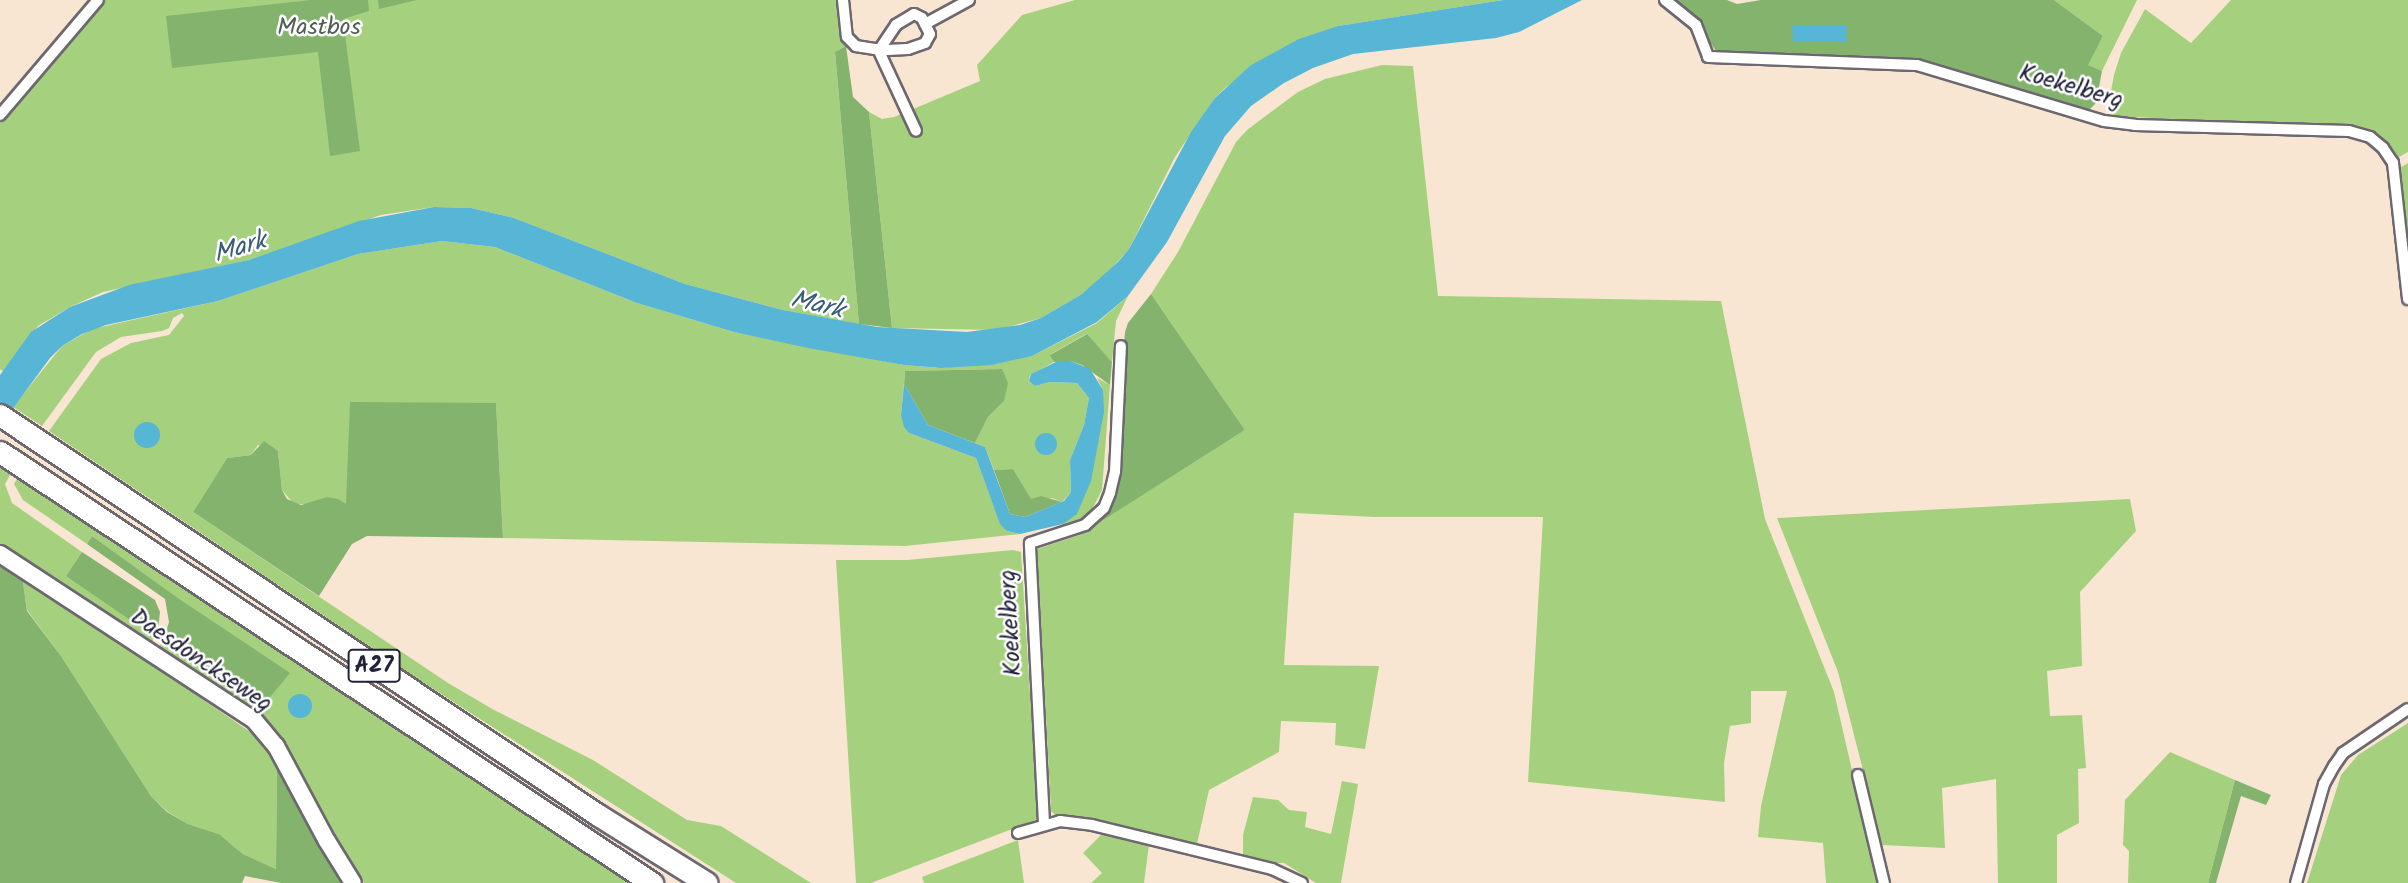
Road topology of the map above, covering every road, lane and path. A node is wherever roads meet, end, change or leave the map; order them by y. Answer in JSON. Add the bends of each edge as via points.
{"nodes":[{"id":1,"x":98,"y":0,"type":"edge"},
{"id":2,"x":843,"y":0,"type":"edge"},
{"id":3,"x":969,"y":0,"type":"edge"},
{"id":4,"x":1665,"y":0,"type":"edge"},
{"id":5,"x":925,"y":24,"type":"junction"},
{"id":6,"x":879,"y":49,"type":"junction"},
{"id":7,"x":0,"y":115,"type":"edge"},
{"id":8,"x":916,"y":131,"type":"dead end"},
{"id":9,"x":2408,"y":299,"type":"edge"},
{"id":10,"x":1121,"y":346,"type":"dead end"},
{"id":11,"x":0,"y":415,"type":"edge"},
{"id":12,"x":0,"y":452,"type":"edge"},
{"id":13,"x":0,"y":554,"type":"edge"},
{"id":14,"x":2408,"y":709,"type":"edge"},
{"id":15,"x":1858,"y":775,"type":"dead end"},
{"id":16,"x":1044,"y":823,"type":"junction"},
{"id":17,"x":1017,"y":833,"type":"dead end"},
{"id":18,"x":353,"y":883,"type":"edge"},
{"id":19,"x":652,"y":883,"type":"edge"},
{"id":20,"x":707,"y":883,"type":"edge"},
{"id":21,"x":1303,"y":883,"type":"edge"},
{"id":22,"x":1884,"y":883,"type":"edge"},
{"id":23,"x":2296,"y":883,"type":"edge"}],
"edges":[{"from":1,"to":7,"type":"street"},
{"from":2,"to":6,"type":"street","via":[[848,37],[856,46]]},
{"from":3,"to":5,"type":"street"},
{"from":4,"to":9,"type":"street","name":"Koekelberg","via":[[1696,25],[1708,57],[1917,65],[2104,121],[2349,131],[2370,137],[2393,163]]},
{"from":5,"to":6,"type":"street","via":[[919,15],[908,17],[896,25]]},
{"from":5,"to":6,"type":"street","via":[[931,37],[925,43],[908,49]]},
{"from":6,"to":8,"type":"street"},
{"from":10,"to":16,"type":"street","name":"Koekelberg","via":[[1115,472],[1104,508],[1085,525],[1030,543]]},
{"from":11,"to":20,"type":"highway","number":"A27","via":[[597,815]]},
{"from":12,"to":19,"type":"highway","number":"A27"},
{"from":13,"to":18,"type":"street","name":"Daesdonckseweg","via":[[254,720],[276,746]]},
{"from":14,"to":23,"type":"street","via":[[2343,753],[2334,766],[2324,784]]},
{"from":15,"to":22,"type":"street"},
{"from":16,"to":17,"type":"street"},
{"from":16,"to":21,"type":"street","via":[[1081,824],[1141,835],[1272,869]]}]}
